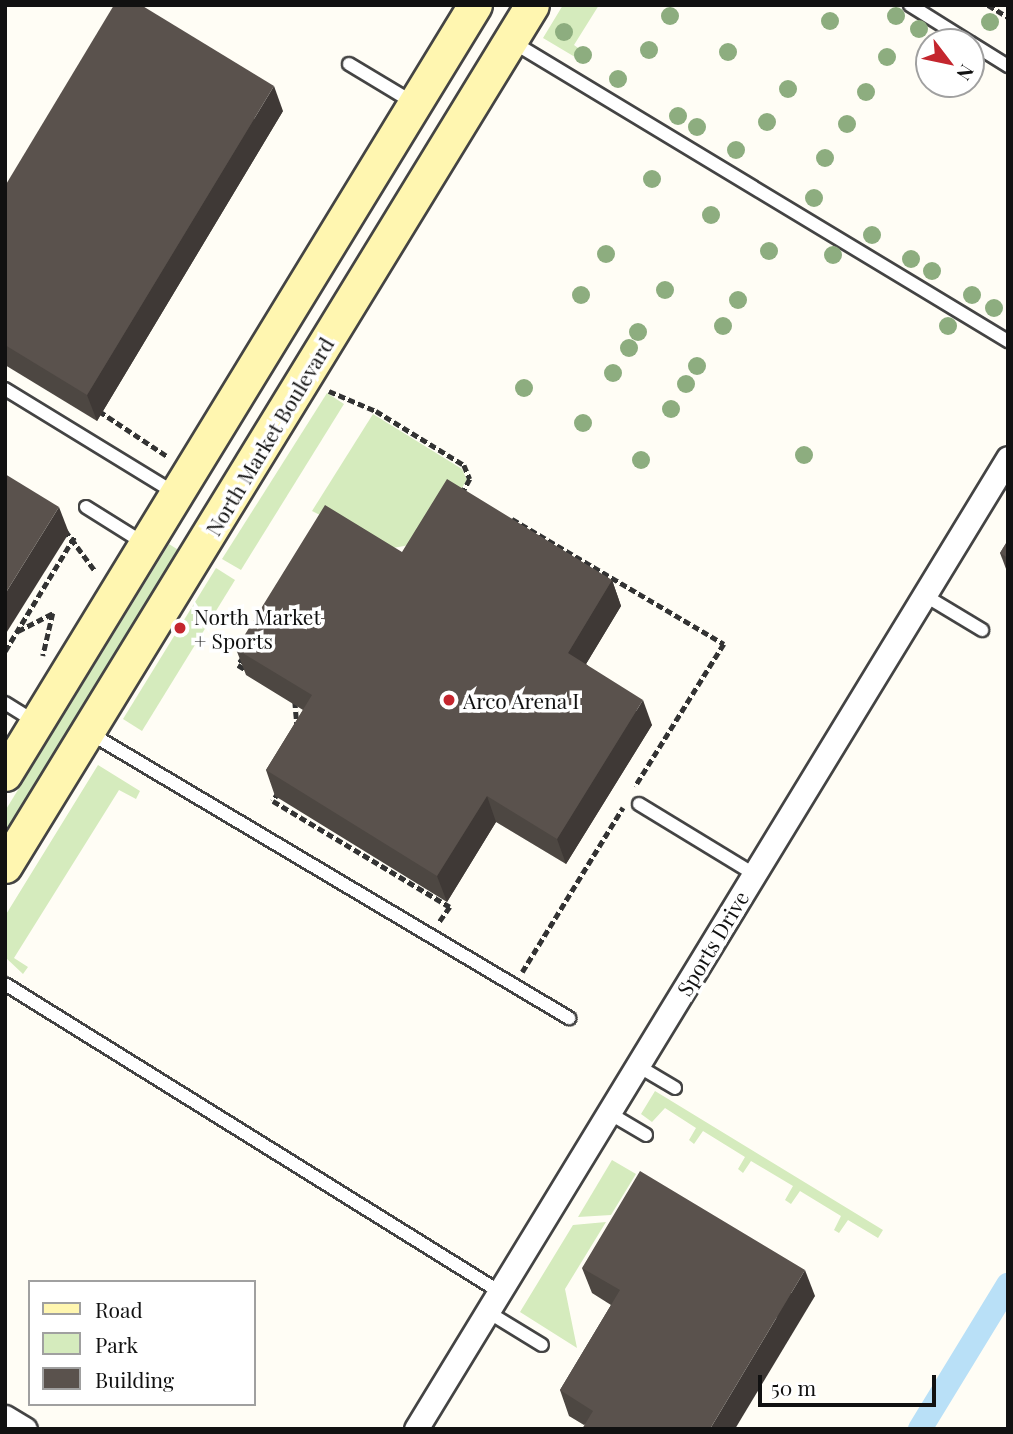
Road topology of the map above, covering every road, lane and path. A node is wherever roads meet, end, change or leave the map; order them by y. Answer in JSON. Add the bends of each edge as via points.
{"nodes":[{"id":1,"x":475,"y":5,"type":"edge"},
{"id":2,"x":532,"y":5,"type":"edge"},
{"id":3,"x":910,"y":5,"type":"edge"},
{"id":4,"x":988,"y":5,"type":"edge"},
{"id":5,"x":1008,"y":17,"type":"edge"},
{"id":6,"x":946,"y":28,"type":"edge"},
{"id":7,"x":510,"y":40,"type":"junction"},
{"id":8,"x":985,"y":52,"type":"edge"},
{"id":9,"x":349,"y":64,"type":"dead end"},
{"id":10,"x":1008,"y":66,"type":"edge"},
{"id":11,"x":414,"y":104,"type":"junction"},
{"id":12,"x":1008,"y":341,"type":"edge"},
{"id":13,"x":5,"y":389,"type":"edge"},
{"id":14,"x":318,"y":395,"type":"dead end"},
{"id":15,"x":85,"y":403,"type":"edge"},
{"id":16,"x":1008,"y":458,"type":"edge"},
{"id":17,"x":174,"y":460,"type":"dead end"},
{"id":18,"x":464,"y":491,"type":"junction"},
{"id":19,"x":177,"y":494,"type":"junction"},
{"id":20,"x":476,"y":498,"type":"edge"},
{"id":21,"x":457,"y":502,"type":"edge"},
{"id":22,"x":86,"y":507,"type":"dead end"},
{"id":23,"x":499,"y":511,"type":"edge"},
{"id":24,"x":52,"y":521,"type":"edge"},
{"id":25,"x":75,"y":536,"type":"junction"},
{"id":26,"x":146,"y":544,"type":"junction"},
{"id":27,"x":101,"y":575,"type":"dead end"},
{"id":28,"x":924,"y":595,"type":"junction"},
{"id":29,"x":982,"y":630,"type":"dead end"},
{"id":30,"x":17,"y":632,"type":"junction"},
{"id":31,"x":253,"y":643,"type":"edge"},
{"id":32,"x":5,"y":651,"type":"edge"},
{"id":33,"x":40,"y":665,"type":"dead end"},
{"id":34,"x":250,"y":673,"type":"edge"},
{"id":35,"x":285,"y":694,"type":"edge"},
{"id":36,"x":5,"y":702,"type":"edge"},
{"id":37,"x":37,"y":723,"type":"junction"},
{"id":38,"x":87,"y":732,"type":"junction"},
{"id":39,"x":302,"y":735,"type":"edge"},
{"id":40,"x":5,"y":774,"type":"edge"},
{"id":41,"x":281,"y":789,"type":"edge"},
{"id":42,"x":639,"y":804,"type":"dead end"},
{"id":43,"x":5,"y":866,"type":"edge"},
{"id":44,"x":754,"y":874,"type":"junction"},
{"id":45,"x":450,"y":932,"type":"dead end"},
{"id":46,"x":509,"y":967,"type":"dead end"},
{"id":47,"x":5,"y":984,"type":"edge"},
{"id":48,"x":569,"y":1018,"type":"dead end"},
{"id":49,"x":638,"y":1066,"type":"junction"},
{"id":50,"x":675,"y":1088,"type":"dead end"},
{"id":51,"x":609,"y":1113,"type":"junction"},
{"id":52,"x":646,"y":1135,"type":"dead end"},
{"id":53,"x":500,"y":1292,"type":"junction"},
{"id":54,"x":488,"y":1312,"type":"junction"},
{"id":55,"x":542,"y":1345,"type":"dead end"},
{"id":56,"x":5,"y":1418,"type":"edge"},
{"id":57,"x":24,"y":1429,"type":"edge"},
{"id":58,"x":416,"y":1429,"type":"edge"}],
"edges":[{"from":1,"to":11,"type":"main road"},
{"from":2,"to":7,"type":"main road","name":"North Market Boulevard"},
{"from":3,"to":6,"type":"lane"},
{"from":4,"to":5,"type":"path"},
{"from":7,"to":12,"type":"lane"},
{"from":7,"to":38,"type":"main road","name":"North Market Boulevard"},
{"from":8,"to":10,"type":"lane"},
{"from":9,"to":11,"type":"lane"},
{"from":11,"to":19,"type":"main road"},
{"from":13,"to":19,"type":"lane"},
{"from":14,"to":18,"type":"path","via":[[330,391],[376,411],[464,465],[470,480]]},
{"from":15,"to":17,"type":"path"},
{"from":16,"to":28,"type":"street","name":"Sports Drive"},
{"from":18,"to":20,"type":"path"},
{"from":18,"to":21,"type":"path"},
{"from":19,"to":26,"type":"main road"},
{"from":22,"to":26,"type":"lane"},
{"from":23,"to":46,"type":"path","via":[[724,644],[521,973]]},
{"from":24,"to":25,"type":"path"},
{"from":25,"to":27,"type":"path","via":[[88,567]]},
{"from":25,"to":30,"type":"path"},
{"from":26,"to":37,"type":"main road"},
{"from":28,"to":29,"type":"lane"},
{"from":28,"to":44,"type":"street","name":"Sports Drive"},
{"from":30,"to":32,"type":"path"},
{"from":30,"to":33,"type":"path","via":[[52,613]]},
{"from":31,"to":34,"type":"path","via":[[239,665]]},
{"from":35,"to":39,"type":"path","via":[[296,702],[293,714]]},
{"from":36,"to":37,"type":"lane"},
{"from":37,"to":40,"type":"main road"},
{"from":38,"to":43,"type":"main road","name":"North Market Boulevard"},
{"from":38,"to":48,"type":"lane"},
{"from":41,"to":45,"type":"path","via":[[273,801],[450,907],[438,925]]},
{"from":42,"to":44,"type":"lane"},
{"from":44,"to":49,"type":"street","name":"Sports Drive"},
{"from":47,"to":53,"type":"lane"},
{"from":49,"to":50,"type":"lane"},
{"from":49,"to":51,"type":"street","name":"Sports Drive"},
{"from":51,"to":52,"type":"lane"},
{"from":51,"to":53,"type":"street","name":"Sports Drive"},
{"from":53,"to":54,"type":"street","name":"Sports Drive"},
{"from":54,"to":55,"type":"lane"},
{"from":54,"to":58,"type":"street","name":"Sports Drive"},
{"from":56,"to":57,"type":"street"}]}
